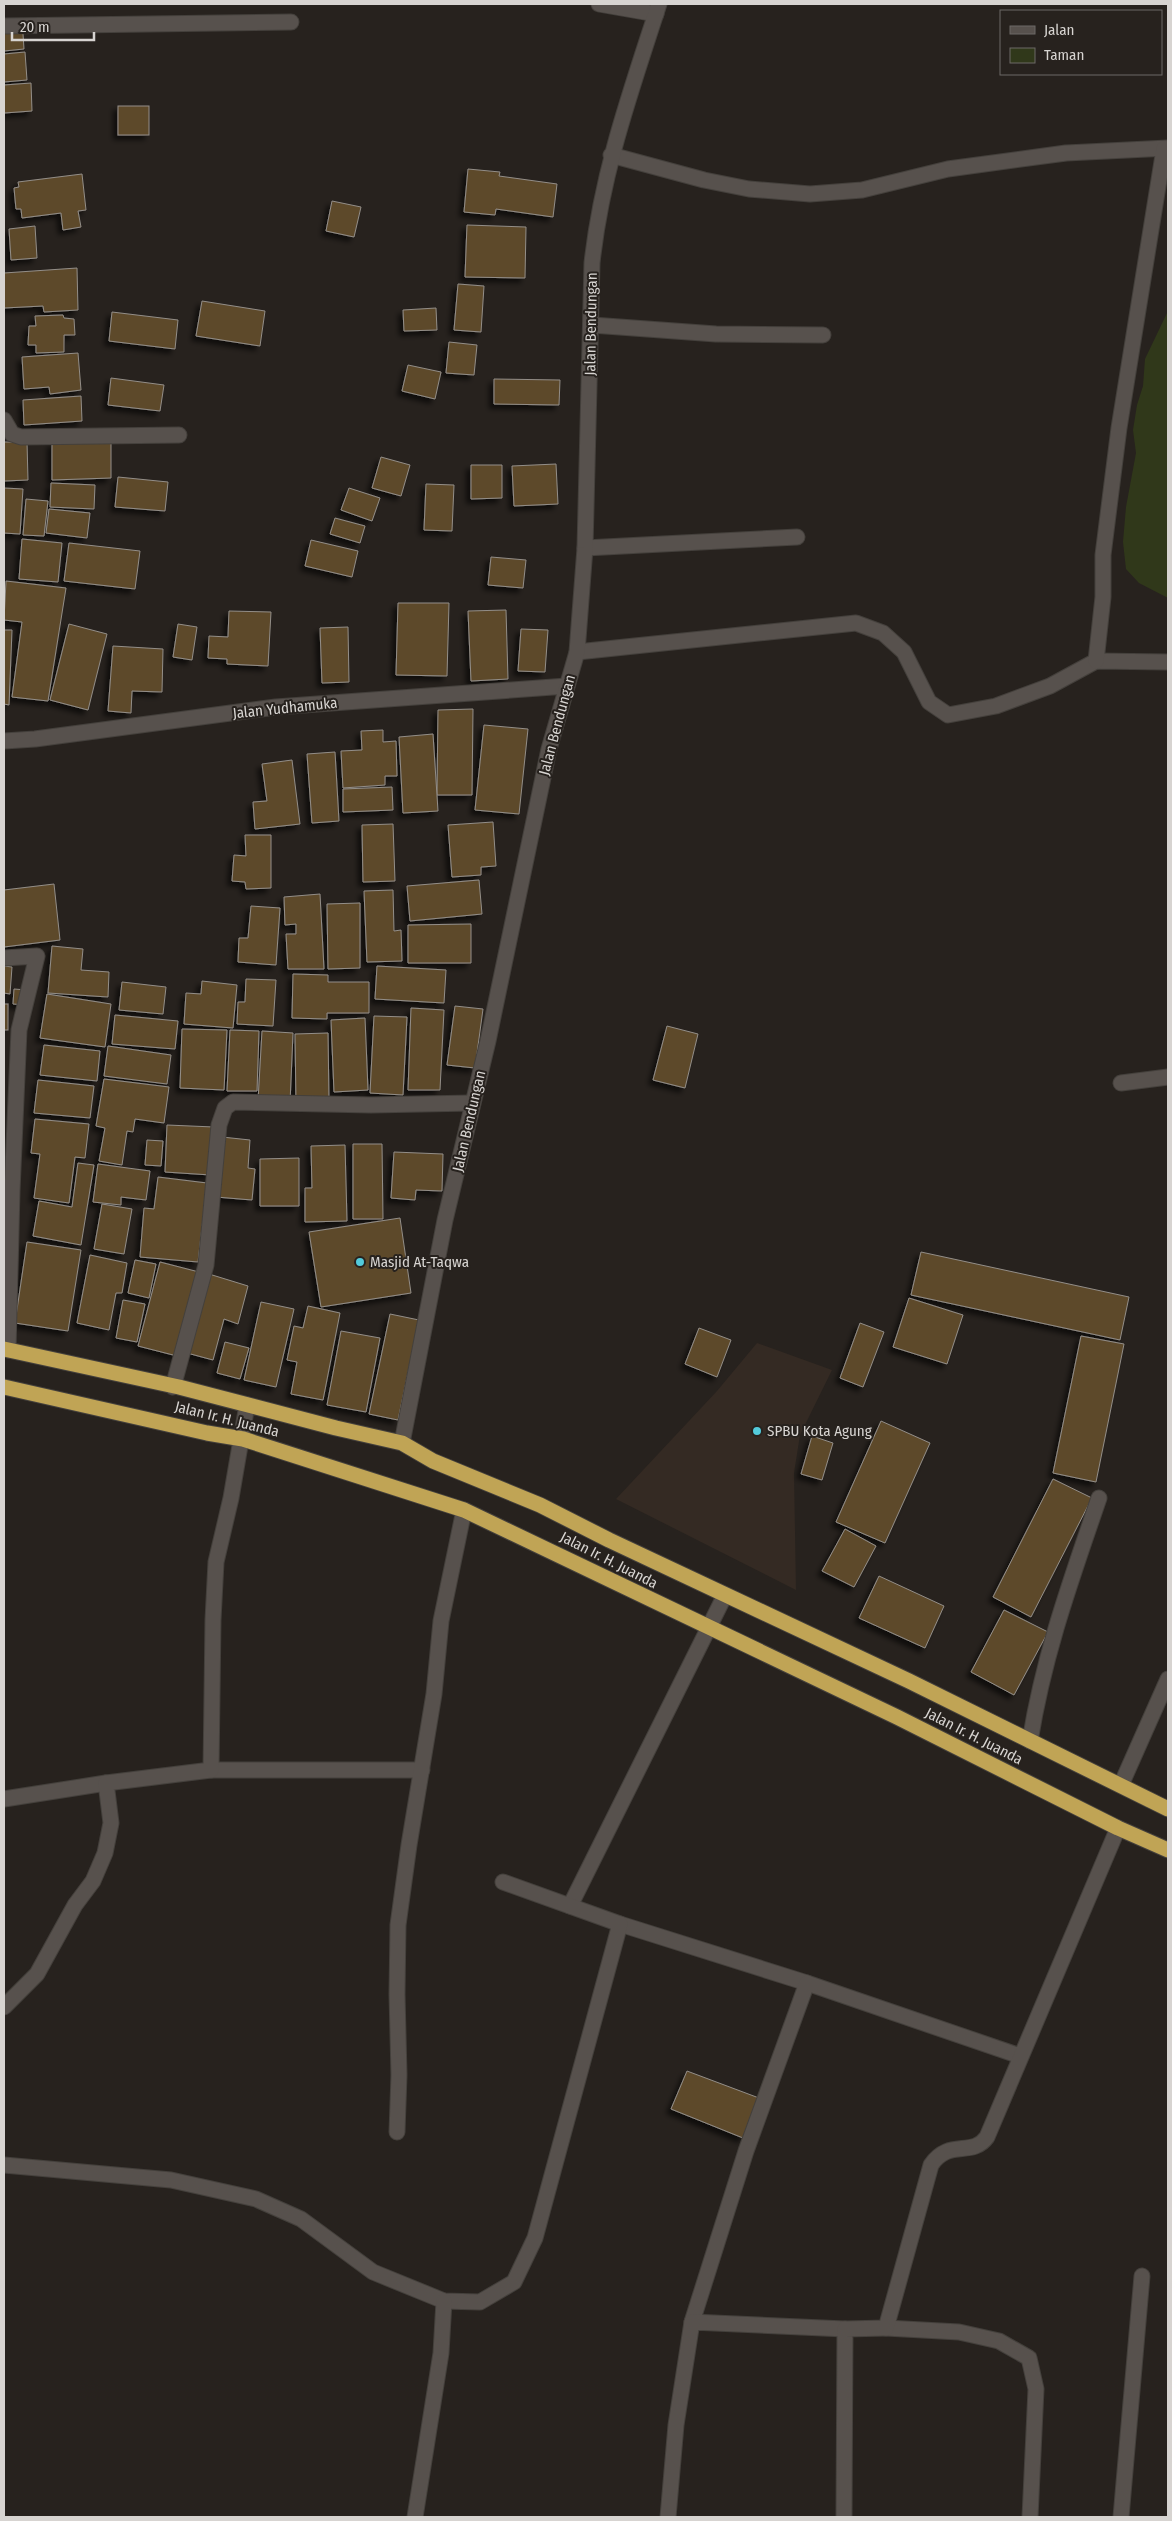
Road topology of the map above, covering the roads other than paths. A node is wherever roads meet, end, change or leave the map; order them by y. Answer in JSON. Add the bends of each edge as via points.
{"nodes":[{"id":1,"x":599,"y":4,"type":"edge"},
{"id":2,"x":657,"y":9,"type":"edge"},
{"id":3,"x":291,"y":22,"type":"dead end"},
{"id":4,"x":4,"y":26,"type":"edge"},
{"id":5,"x":1166,"y":148,"type":"edge"},
{"id":6,"x":611,"y":155,"type":"junction"},
{"id":7,"x":592,"y":325,"type":"junction"},
{"id":8,"x":823,"y":335,"type":"dead end"},
{"id":9,"x":4,"y":420,"type":"edge"},
{"id":10,"x":179,"y":435,"type":"dead end"},
{"id":11,"x":797,"y":537,"type":"dead end"},
{"id":12,"x":585,"y":548,"type":"junction"},
{"id":13,"x":577,"y":652,"type":"junction"},
{"id":14,"x":1096,"y":662,"type":"junction"},
{"id":15,"x":1168,"y":662,"type":"edge"},
{"id":16,"x":567,"y":686,"type":"junction"},
{"id":17,"x":4,"y":741,"type":"edge"},
{"id":18,"x":4,"y":958,"type":"edge"},
{"id":19,"x":1168,"y":1076,"type":"edge"},
{"id":20,"x":1121,"y":1083,"type":"dead end"},
{"id":21,"x":472,"y":1103,"type":"junction"},
{"id":22,"x":6,"y":1350,"type":"edge"},
{"id":23,"x":4,"y":1387,"type":"edge"},
{"id":24,"x":173,"y":1387,"type":"junction"},
{"id":25,"x":248,"y":1405,"type":"junction"},
{"id":26,"x":243,"y":1439,"type":"junction"},
{"id":27,"x":402,"y":1443,"type":"junction"},
{"id":28,"x":1099,"y":1498,"type":"dead end"},
{"id":29,"x":464,"y":1510,"type":"junction"},
{"id":30,"x":725,"y":1595,"type":"junction"},
{"id":31,"x":710,"y":1629,"type":"junction"},
{"id":32,"x":1168,"y":1679,"type":"edge"},
{"id":33,"x":1030,"y":1741,"type":"junction"},
{"id":34,"x":211,"y":1770,"type":"junction"},
{"id":35,"x":422,"y":1770,"type":"junction"},
{"id":36,"x":106,"y":1783,"type":"junction"},
{"id":37,"x":1122,"y":1785,"type":"junction"},
{"id":38,"x":4,"y":1799,"type":"edge"},
{"id":39,"x":1168,"y":1809,"type":"edge"},
{"id":40,"x":1118,"y":1828,"type":"junction"},
{"id":41,"x":1168,"y":1850,"type":"edge"},
{"id":42,"x":503,"y":1882,"type":"dead end"},
{"id":43,"x":570,"y":1906,"type":"junction"},
{"id":44,"x":620,"y":1924,"type":"junction"},
{"id":45,"x":807,"y":1983,"type":"junction"},
{"id":46,"x":4,"y":2007,"type":"edge"},
{"id":47,"x":1020,"y":2056,"type":"junction"},
{"id":48,"x":397,"y":2132,"type":"dead end"},
{"id":49,"x":4,"y":2165,"type":"edge"},
{"id":50,"x":1142,"y":2276,"type":"dead end"},
{"id":51,"x":444,"y":2301,"type":"junction"},
{"id":52,"x":692,"y":2322,"type":"junction"},
{"id":53,"x":886,"y":2328,"type":"junction"},
{"id":54,"x":845,"y":2329,"type":"junction"},
{"id":55,"x":415,"y":2517,"type":"edge"},
{"id":56,"x":668,"y":2517,"type":"edge"},
{"id":57,"x":844,"y":2517,"type":"edge"},
{"id":58,"x":1030,"y":2517,"type":"edge"},
{"id":59,"x":1121,"y":2517,"type":"edge"}],
"edges":[{"from":1,"to":2,"type":"street"},
{"from":2,"to":6,"type":"street","name":"Jalan Bendungan"},
{"from":3,"to":4,"type":"street"},
{"from":5,"to":6,"type":"street","via":[[1066,153],[948,169],[862,190],[810,194],[749,189]]},
{"from":5,"to":14,"type":"street","via":[[1119,428],[1103,555],[1103,597]]},
{"from":6,"to":7,"type":"street","name":"Jalan Bendungan","via":[[592,263]]},
{"from":7,"to":8,"type":"street","via":[[716,334]]},
{"from":7,"to":12,"type":"street","name":"Jalan Bendungan"},
{"from":9,"to":10,"type":"street","via":[[12,434],[20,438]]},
{"from":11,"to":12,"type":"street"},
{"from":12,"to":13,"type":"street","name":"Jalan Bendungan"},
{"from":13,"to":14,"type":"street","via":[[856,623],[883,634],[904,652],[929,702],[948,715],[996,706],[1050,686]]},
{"from":13,"to":16,"type":"street","name":"Jalan Bendungan"},
{"from":14,"to":15,"type":"street"},
{"from":16,"to":17,"type":"street","name":"Jalan Yudhamuka","via":[[276,707]]},
{"from":16,"to":21,"type":"street","name":"Jalan Bendungan","via":[[550,749]]},
{"from":18,"to":22,"type":"street","via":[[37,956],[19,1030]]},
{"from":19,"to":20,"type":"street"},
{"from":21,"to":24,"type":"street","via":[[234,1102],[225,1108],[219,1125],[206,1265]]},
{"from":21,"to":27,"type":"street","name":"Jalan Bendungan"},
{"from":22,"to":24,"type":"highway","name":"Jalan Ir. H. Juanda"},
{"from":23,"to":26,"type":"highway","name":"Jalan Ir. H. Juanda"},
{"from":24,"to":25,"type":"highway","name":"Jalan Ir. H. Juanda"},
{"from":25,"to":26,"type":"street"},
{"from":25,"to":27,"type":"highway","name":"Jalan Ir. H. Juanda"},
{"from":26,"to":29,"type":"highway","name":"Jalan Ir. H. Juanda"},
{"from":26,"to":34,"type":"street","via":[[216,1562],[212,1620]]},
{"from":27,"to":30,"type":"highway","name":"Jalan Ir. H. Juanda","via":[[433,1461],[570,1518]]},
{"from":28,"to":33,"type":"street","via":[[1054,1629]]},
{"from":29,"to":31,"type":"highway","name":"Jalan Ir. H. Juanda"},
{"from":29,"to":35,"type":"street","via":[[441,1621]]},
{"from":30,"to":31,"type":"street"},
{"from":30,"to":33,"type":"highway","name":"Jalan Ir. H. Juanda"},
{"from":31,"to":40,"type":"highway","name":"Jalan Ir. H. Juanda","via":[[897,1717]]},
{"from":31,"to":43,"type":"street"},
{"from":32,"to":37,"type":"street"},
{"from":33,"to":37,"type":"highway","name":"Jalan Ir. H. Juanda"},
{"from":34,"to":35,"type":"street"},
{"from":34,"to":36,"type":"street"},
{"from":35,"to":48,"type":"street","via":[[398,1925]]},
{"from":36,"to":38,"type":"street"},
{"from":36,"to":46,"type":"street","via":[[111,1823],[105,1853],[93,1881],[75,1905],[38,1974]]},
{"from":37,"to":39,"type":"highway","name":"Jalan Ir. H. Juanda"},
{"from":40,"to":41,"type":"highway","name":"Jalan Ir. H. Juanda"},
{"from":40,"to":47,"type":"street"},
{"from":42,"to":43,"type":"street"},
{"from":43,"to":44,"type":"street"},
{"from":44,"to":45,"type":"street"},
{"from":44,"to":51,"type":"street","via":[[535,2238],[514,2282],[480,2302]]},
{"from":45,"to":47,"type":"street"},
{"from":45,"to":52,"type":"street","via":[[746,2151]]},
{"from":47,"to":53,"type":"street","via":[[983,2142],[946,2150],[931,2164]]},
{"from":49,"to":51,"type":"street","via":[[171,2180],[256,2199],[301,2220],[373,2272]]},
{"from":50,"to":59,"type":"street"},
{"from":51,"to":55,"type":"street","via":[[441,2353]]},
{"from":52,"to":54,"type":"street"},
{"from":52,"to":56,"type":"street","via":[[676,2425]]},
{"from":53,"to":54,"type":"street"},
{"from":53,"to":58,"type":"street","via":[[959,2332],[999,2340],[1029,2358],[1036,2389]]},
{"from":54,"to":57,"type":"street"}]}
